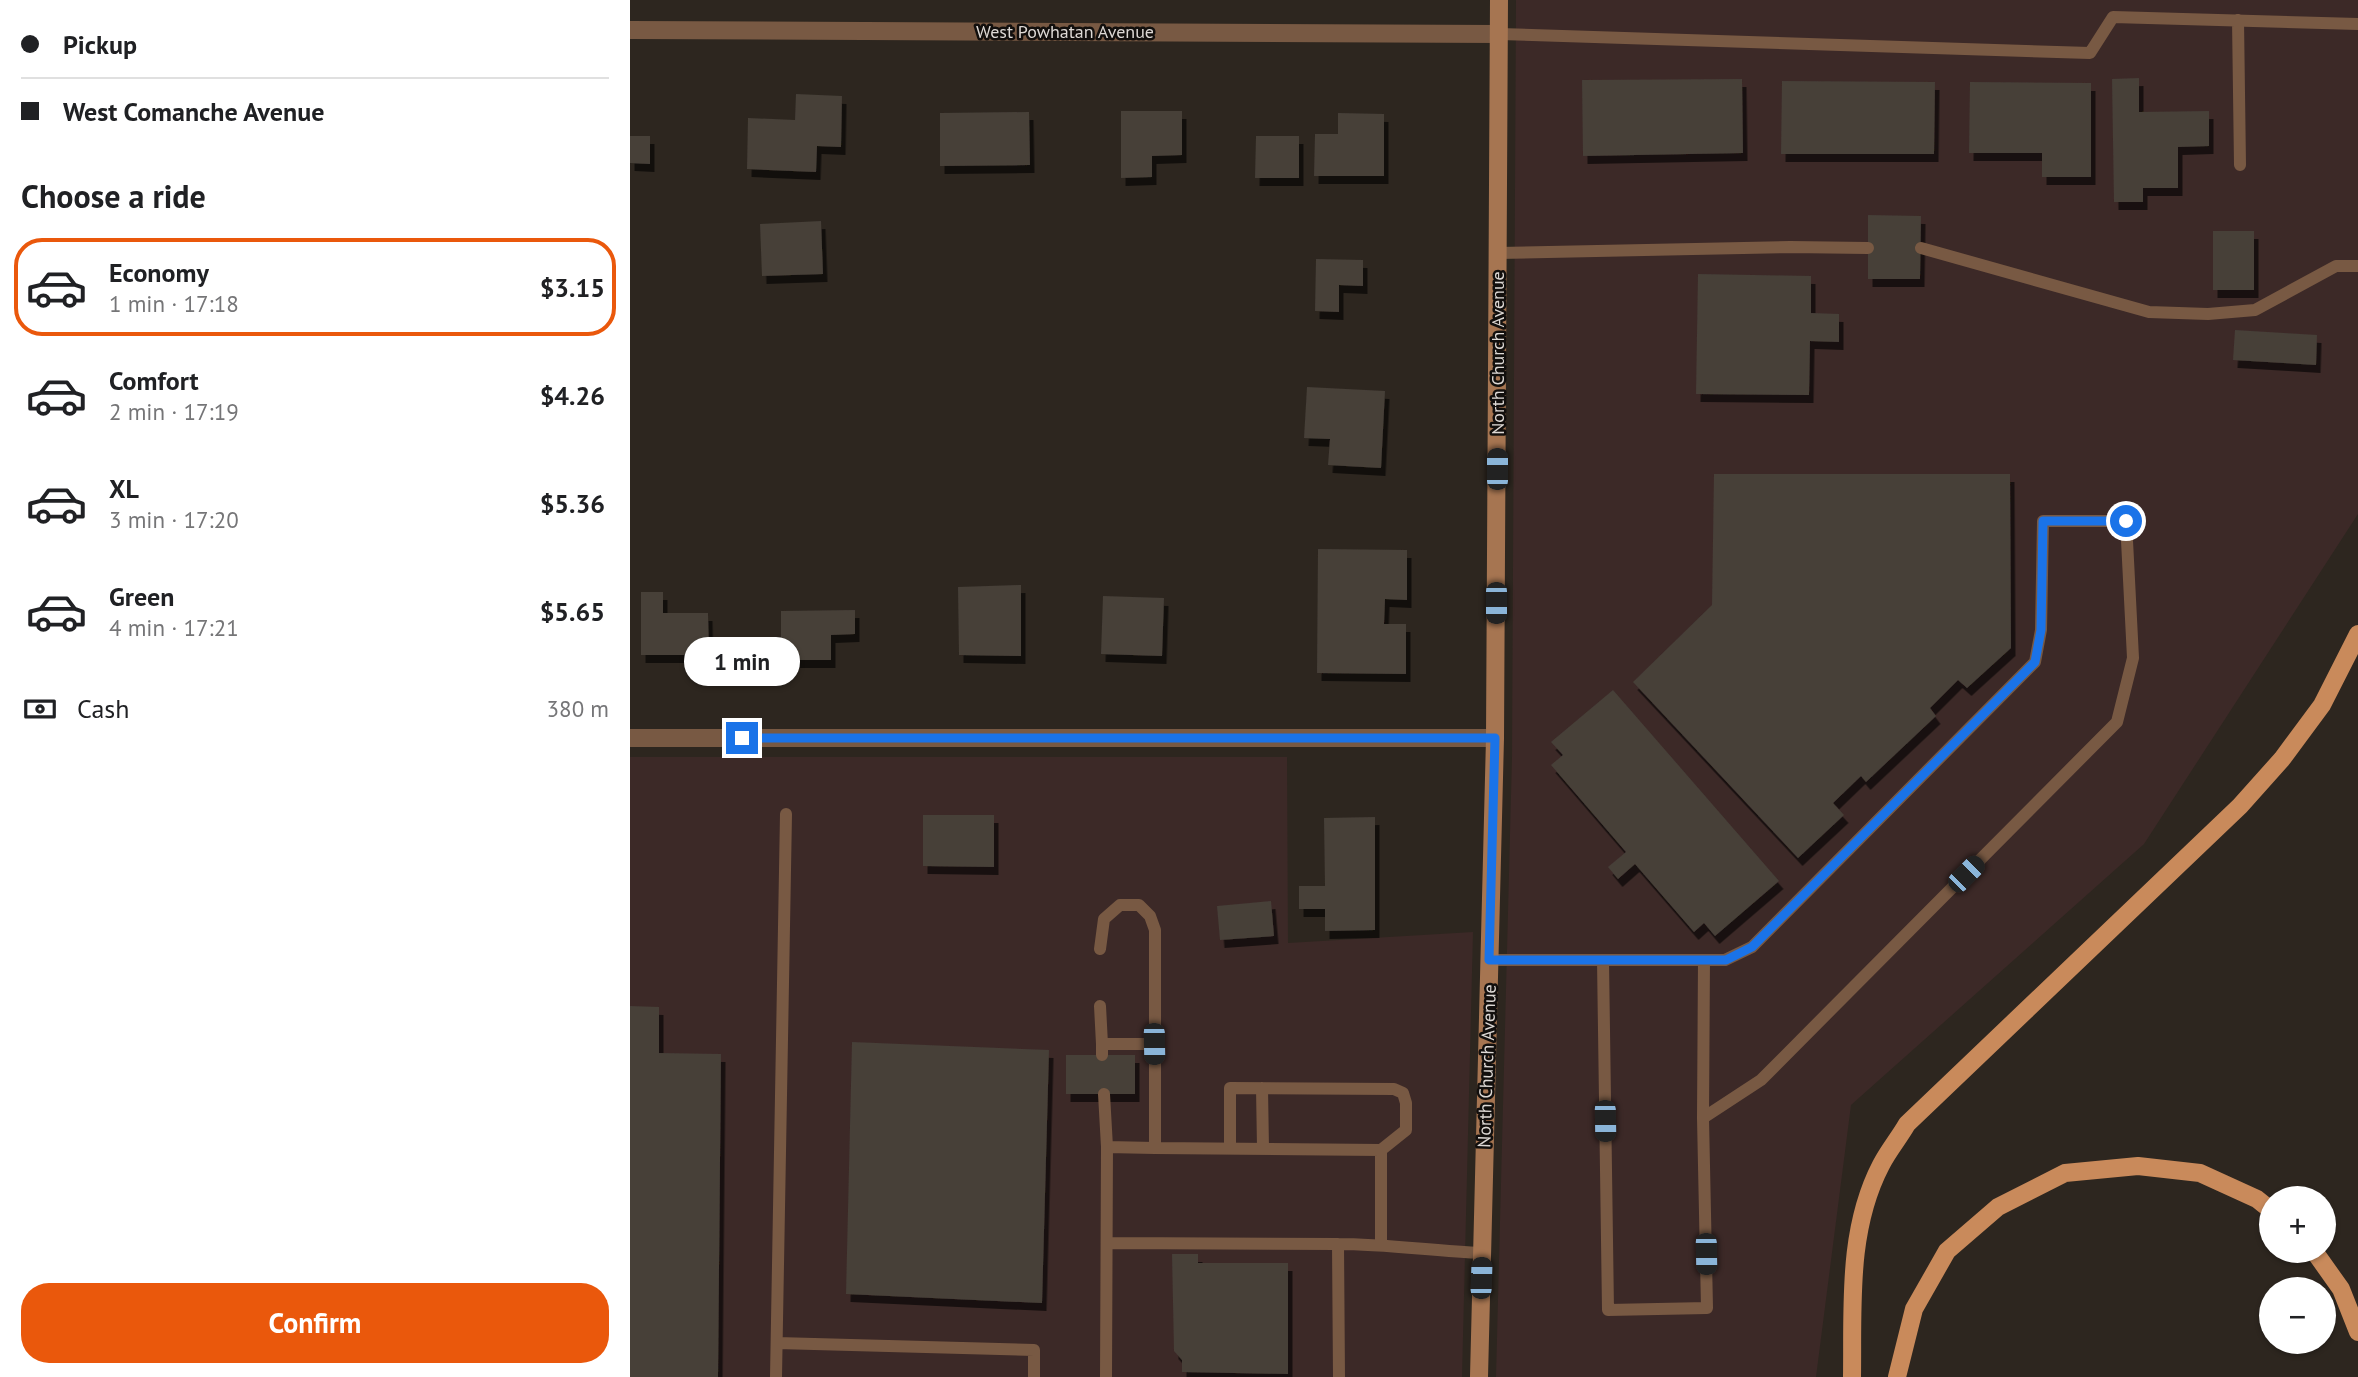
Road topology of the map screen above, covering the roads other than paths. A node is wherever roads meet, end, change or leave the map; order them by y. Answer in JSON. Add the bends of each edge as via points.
{"nodes":[{"id":1,"x":1499,"y":0,"type":"edge"},
{"id":2,"x":2238,"y":20,"type":"junction"},
{"id":3,"x":2358,"y":24,"type":"edge"},
{"id":4,"x":630,"y":30,"type":"edge"},
{"id":5,"x":1499,"y":34,"type":"junction"},
{"id":6,"x":2240,"y":165,"type":"dead end"},
{"id":7,"x":1868,"y":248,"type":"dead end"},
{"id":8,"x":1921,"y":248,"type":"dead end"},
{"id":9,"x":1498,"y":253,"type":"junction"},
{"id":10,"x":2358,"y":266,"type":"edge"},
{"id":11,"x":2358,"y":634,"type":"edge"},
{"id":12,"x":630,"y":738,"type":"edge"},
{"id":13,"x":1495,"y":738,"type":"junction"},
{"id":14,"x":786,"y":814,"type":"dead end"},
{"id":15,"x":1100,"y":949,"type":"dead end"},
{"id":16,"x":1489,"y":960,"type":"junction"},
{"id":17,"x":1603,"y":960,"type":"junction"},
{"id":18,"x":1704,"y":960,"type":"junction"},
{"id":19,"x":1100,"y":1006,"type":"dead end"},
{"id":20,"x":1154,"y":1044,"type":"junction"},
{"id":21,"x":1262,"y":1088,"type":"junction"},
{"id":22,"x":1104,"y":1094,"type":"dead end"},
{"id":23,"x":1703,"y":1118,"type":"junction"},
{"id":24,"x":1107,"y":1147,"type":"junction"},
{"id":25,"x":1155,"y":1148,"type":"junction"},
{"id":26,"x":1230,"y":1148,"type":"junction"},
{"id":27,"x":1263,"y":1148,"type":"junction"},
{"id":28,"x":1381,"y":1150,"type":"junction"},
{"id":29,"x":2259,"y":1201,"type":"edge"},
{"id":30,"x":1107,"y":1242,"type":"junction"},
{"id":31,"x":1338,"y":1244,"type":"junction"},
{"id":32,"x":1381,"y":1244,"type":"junction"},
{"id":33,"x":1482,"y":1253,"type":"junction"},
{"id":34,"x":2323,"y":1263,"type":"edge"},
{"id":35,"x":2358,"y":1332,"type":"edge"},
{"id":36,"x":777,"y":1343,"type":"junction"},
{"id":37,"x":776,"y":1377,"type":"edge"},
{"id":38,"x":1034,"y":1377,"type":"edge"},
{"id":39,"x":1106,"y":1377,"type":"edge"},
{"id":40,"x":1339,"y":1377,"type":"edge"},
{"id":41,"x":1479,"y":1377,"type":"edge"},
{"id":42,"x":1852,"y":1377,"type":"edge"},
{"id":43,"x":1897,"y":1377,"type":"edge"}],
"edges":[{"from":1,"to":5,"type":"street","name":"North Church Avenue"},
{"from":2,"to":3,"type":"lane"},
{"from":2,"to":5,"type":"lane","via":[[2113,17],[2090,53]]},
{"from":2,"to":6,"type":"lane"},
{"from":4,"to":5,"type":"street","name":"West Powhatan Avenue"},
{"from":5,"to":9,"type":"street","name":"North Church Avenue"},
{"from":7,"to":9,"type":"lane"},
{"from":8,"to":10,"type":"lane","via":[[2149,312],[2255,310],[2336,266]]},
{"from":9,"to":13,"type":"street","name":"North Church Avenue"},
{"from":11,"to":42,"type":"main road","via":[[2322,705],[2240,806],[1907,1124],[1881,1165],[1854,1256]]},
{"from":12,"to":13,"type":"street"},
{"from":13,"to":16,"type":"street","name":"North Church Avenue"},
{"from":14,"to":36,"type":"lane"},
{"from":15,"to":20,"type":"lane","via":[[1104,919],[1120,905],[1139,905],[1150,916],[1155,930]]},
{"from":16,"to":17,"type":"lane"},
{"from":16,"to":33,"type":"street","name":"North Church Avenue"},
{"from":17,"to":18,"type":"lane"},
{"from":17,"to":23,"type":"lane","via":[[1608,1310],[1707,1308]]},
{"from":18,"to":23,"type":"lane"},
{"from":18,"to":23,"type":"lane","via":[[1726,960],[1752,947],[2035,662],[2041,630],[2043,521],[2126,521],[2133,658],[2117,722],[1761,1080]]},
{"from":19,"to":20,"type":"lane","via":[[1102,1049]]},
{"from":20,"to":25,"type":"lane"},
{"from":21,"to":26,"type":"lane","via":[[1230,1088]]},
{"from":21,"to":27,"type":"lane"},
{"from":21,"to":28,"type":"lane","via":[[1394,1089],[1403,1093],[1406,1130]]},
{"from":22,"to":24,"type":"lane"},
{"from":24,"to":25,"type":"lane"},
{"from":24,"to":30,"type":"lane"},
{"from":25,"to":26,"type":"lane"},
{"from":26,"to":27,"type":"lane"},
{"from":27,"to":28,"type":"lane"},
{"from":28,"to":32,"type":"lane"},
{"from":29,"to":43,"type":"main road","via":[[2200,1173],[2138,1166],[2064,1173],[1998,1207],[1947,1251],[1914,1309]]},
{"from":30,"to":31,"type":"lane"},
{"from":30,"to":39,"type":"lane"},
{"from":31,"to":32,"type":"lane"},
{"from":31,"to":40,"type":"lane"},
{"from":32,"to":33,"type":"lane"},
{"from":33,"to":41,"type":"street","name":"North Church Avenue"},
{"from":34,"to":35,"type":"main road","via":[[2341,1289]]},
{"from":36,"to":37,"type":"lane"},
{"from":36,"to":38,"type":"lane","via":[[1034,1350]]}]}
